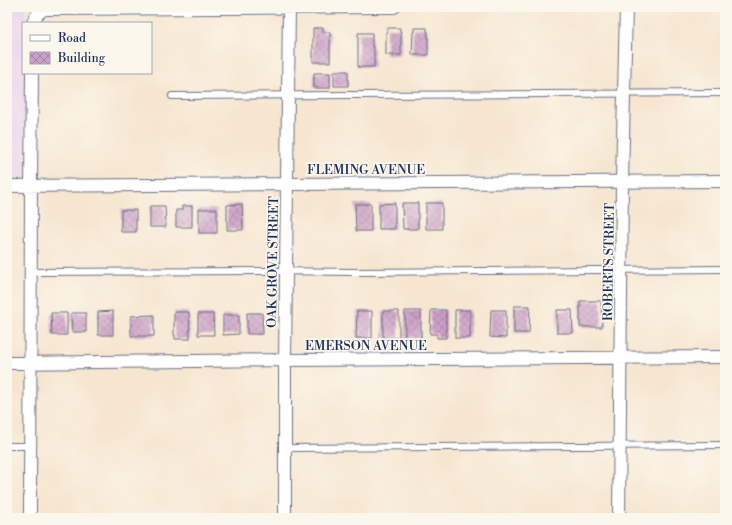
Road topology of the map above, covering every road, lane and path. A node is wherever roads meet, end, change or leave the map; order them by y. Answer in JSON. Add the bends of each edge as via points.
{"nodes":[{"id":1,"x":288,"y":7,"type":"edge"},
{"id":2,"x":394,"y":7,"type":"edge"},
{"id":3,"x":626,"y":7,"type":"edge"},
{"id":4,"x":33,"y":22,"type":"edge"},
{"id":5,"x":32,"y":74,"type":"edge"},
{"id":6,"x":624,"y":93,"type":"junction"},
{"id":7,"x":725,"y":93,"type":"edge"},
{"id":8,"x":172,"y":96,"type":"dead end"},
{"id":9,"x":288,"y":96,"type":"junction"},
{"id":10,"x":725,"y":181,"type":"edge"},
{"id":11,"x":622,"y":182,"type":"junction"},
{"id":12,"x":287,"y":184,"type":"junction"},
{"id":13,"x":7,"y":186,"type":"edge"},
{"id":14,"x":31,"y":186,"type":"junction"},
{"id":15,"x":725,"y":269,"type":"edge"},
{"id":16,"x":622,"y":270,"type":"junction"},
{"id":17,"x":286,"y":271,"type":"junction"},
{"id":18,"x":30,"y":272,"type":"junction"},
{"id":19,"x":725,"y":357,"type":"edge"},
{"id":20,"x":621,"y":358,"type":"junction"},
{"id":21,"x":285,"y":360,"type":"junction"},
{"id":22,"x":7,"y":363,"type":"edge"},
{"id":23,"x":30,"y":363,"type":"junction"},
{"id":24,"x":7,"y":446,"type":"edge"},
{"id":25,"x":30,"y":446,"type":"junction"},
{"id":26,"x":620,"y":446,"type":"junction"},
{"id":27,"x":725,"y":446,"type":"edge"},
{"id":28,"x":285,"y":448,"type":"junction"},
{"id":29,"x":30,"y":518,"type":"edge"},
{"id":30,"x":285,"y":518,"type":"edge"},
{"id":31,"x":619,"y":518,"type":"edge"}],
"edges":[{"from":1,"to":2,"type":"street"},
{"from":1,"to":4,"type":"street","via":[[44,9],[38,13]]},
{"from":1,"to":9,"type":"street","name":"OAK GROVE STREET"},
{"from":3,"to":6,"type":"street","name":"ROBERTS STREET"},
{"from":5,"to":14,"type":"street"},
{"from":6,"to":7,"type":"lane"},
{"from":6,"to":9,"type":"lane"},
{"from":6,"to":11,"type":"street","name":"ROBERTS STREET"},
{"from":8,"to":9,"type":"lane"},
{"from":9,"to":12,"type":"street","name":"OAK GROVE STREET"},
{"from":10,"to":11,"type":"street","name":"FLEMING AVENUE"},
{"from":11,"to":12,"type":"street","name":"FLEMING AVENUE"},
{"from":11,"to":16,"type":"street","name":"ROBERTS STREET"},
{"from":12,"to":14,"type":"street","name":"FLEMING AVENUE"},
{"from":12,"to":17,"type":"street","name":"OAK GROVE STREET"},
{"from":13,"to":14,"type":"street","name":"FLEMING AVENUE"},
{"from":14,"to":18,"type":"street"},
{"from":15,"to":16,"type":"lane"},
{"from":16,"to":17,"type":"lane"},
{"from":16,"to":20,"type":"street","name":"ROBERTS STREET"},
{"from":17,"to":18,"type":"lane"},
{"from":17,"to":21,"type":"street","name":"OAK GROVE STREET"},
{"from":18,"to":23,"type":"street"},
{"from":19,"to":20,"type":"street","name":"EMERSON AVENUE"},
{"from":20,"to":21,"type":"street","name":"EMERSON AVENUE"},
{"from":20,"to":26,"type":"street","name":"ROBERTS STREET"},
{"from":21,"to":23,"type":"street","name":"EMERSON AVENUE"},
{"from":21,"to":28,"type":"street","name":"OAK GROVE STREET"},
{"from":22,"to":23,"type":"street","name":"EMERSON AVENUE"},
{"from":23,"to":25,"type":"street"},
{"from":24,"to":25,"type":"lane"},
{"from":25,"to":29,"type":"street"},
{"from":26,"to":27,"type":"lane"},
{"from":26,"to":28,"type":"lane"},
{"from":26,"to":31,"type":"street","name":"ROBERTS STREET"},
{"from":28,"to":30,"type":"street","name":"OAK GROVE STREET"}]}
